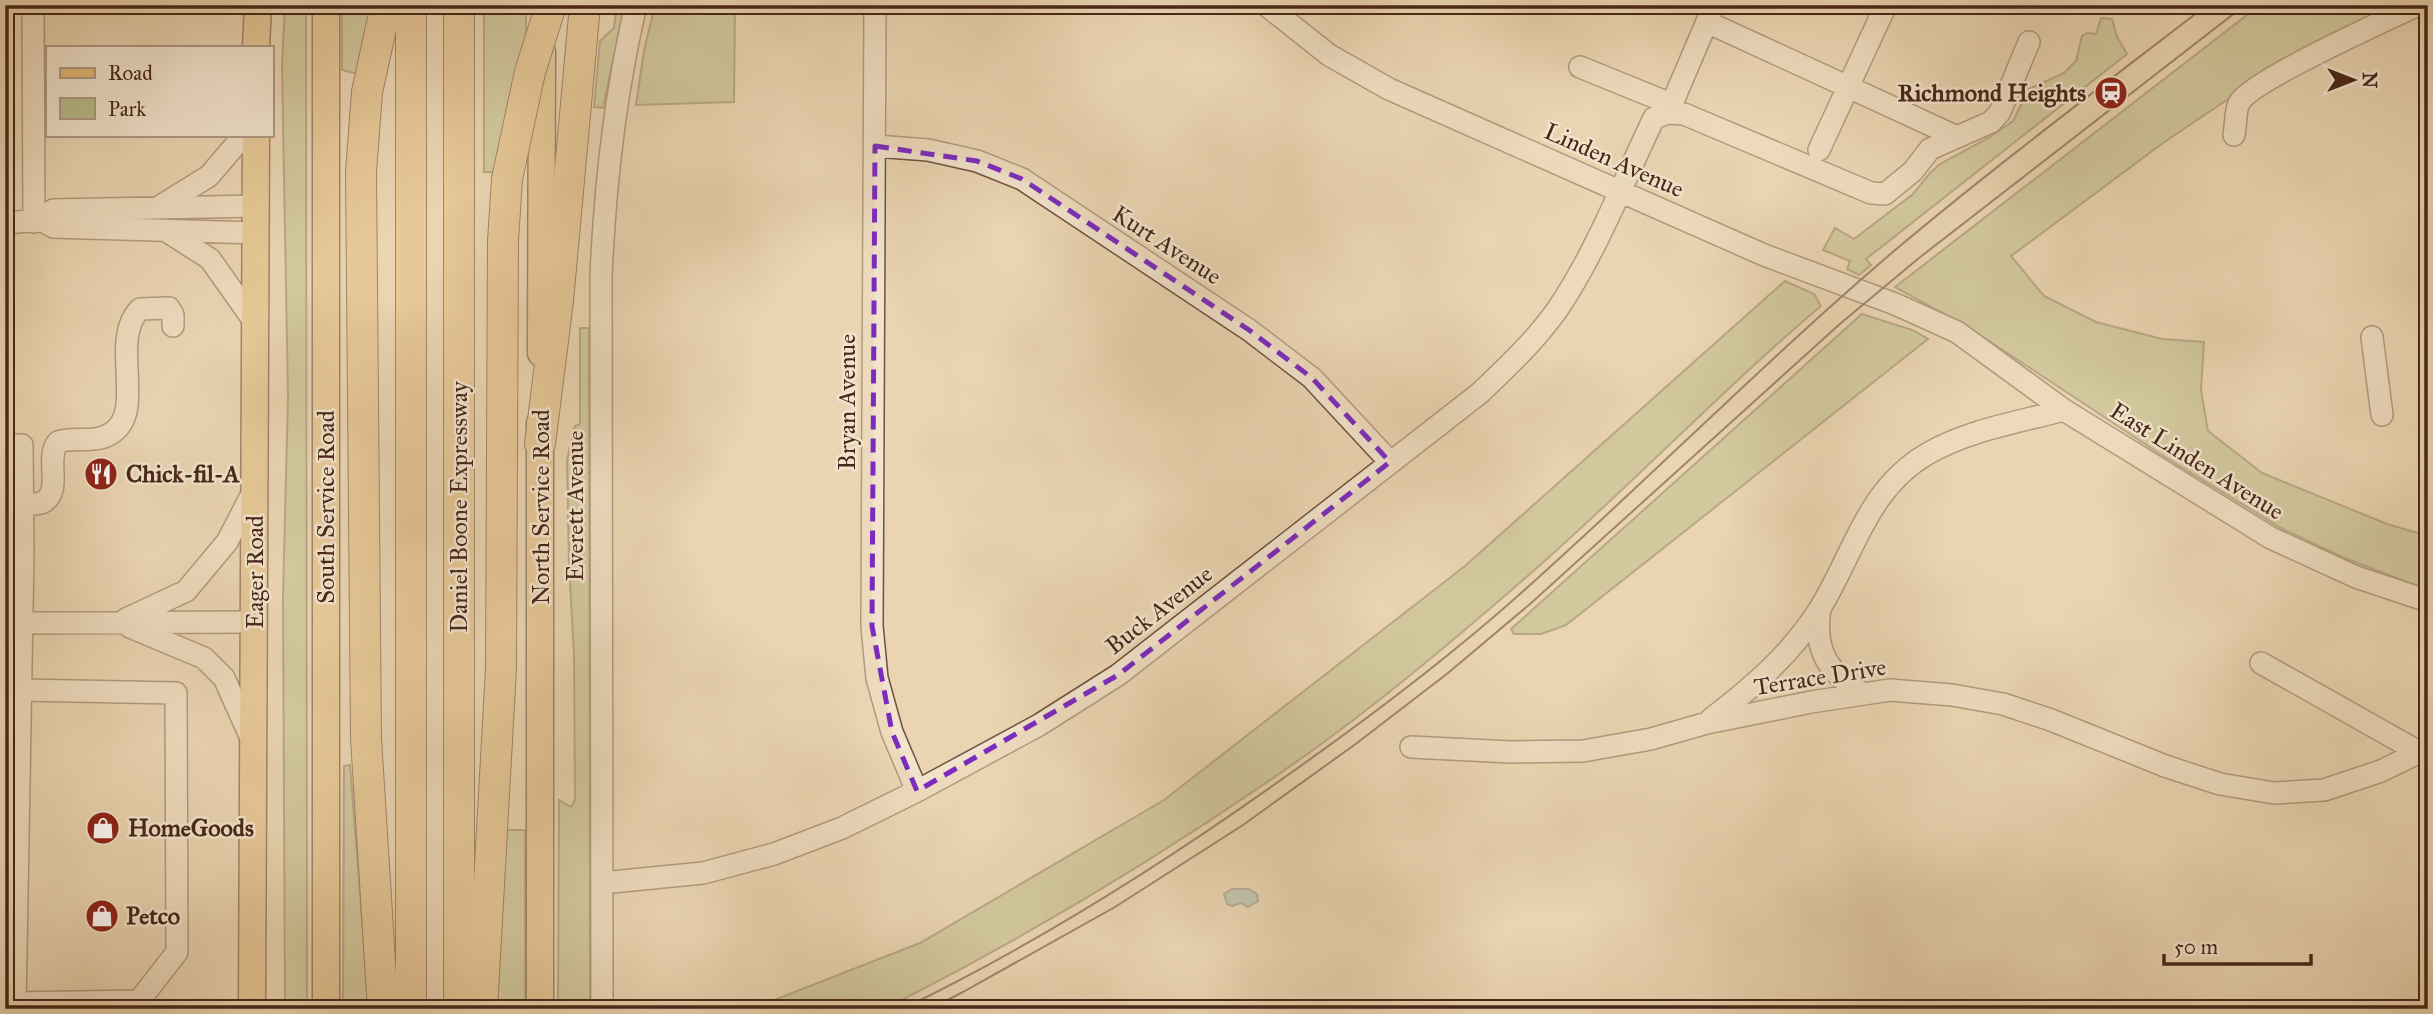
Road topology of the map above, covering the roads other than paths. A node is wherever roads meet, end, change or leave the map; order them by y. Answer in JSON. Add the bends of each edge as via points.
{"nodes":[{"id":1,"x":33,"y":5,"type":"edge"},
{"id":2,"x":247,"y":5,"type":"edge"},
{"id":3,"x":258,"y":5,"type":"edge"},
{"id":4,"x":326,"y":5,"type":"edge"},
{"id":5,"x":386,"y":5,"type":"edge"},
{"id":6,"x":411,"y":5,"type":"edge"},
{"id":7,"x":459,"y":5,"type":"edge"},
{"id":8,"x":542,"y":5,"type":"edge"},
{"id":9,"x":551,"y":5,"type":"edge"},
{"id":10,"x":585,"y":5,"type":"edge"},
{"id":11,"x":636,"y":5,"type":"edge"},
{"id":12,"x":875,"y":5,"type":"edge"},
{"id":13,"x":1266,"y":5,"type":"edge"},
{"id":14,"x":2418,"y":5,"type":"edge"},
{"id":15,"x":1885,"y":6,"type":"edge"},
{"id":16,"x":1710,"y":14,"type":"edge"},
{"id":17,"x":2029,"y":41,"type":"dead end"},
{"id":18,"x":256,"y":45,"type":"edge"},
{"id":19,"x":1580,"y":67,"type":"dead end"},
{"id":20,"x":1848,"y":87,"type":"junction"},
{"id":21,"x":1669,"y":108,"type":"junction"},
{"id":22,"x":2234,"y":135,"type":"dead end"},
{"id":23,"x":243,"y":136,"type":"edge"},
{"id":24,"x":256,"y":136,"type":"edge"},
{"id":25,"x":1957,"y":136,"type":"junction"},
{"id":26,"x":875,"y":146,"type":"junction"},
{"id":27,"x":1819,"y":150,"type":"dead end"},
{"id":28,"x":1619,"y":190,"type":"junction"},
{"id":29,"x":256,"y":206,"type":"junction"},
{"id":30,"x":159,"y":207,"type":"junction"},
{"id":31,"x":37,"y":221,"type":"junction"},
{"id":32,"x":5,"y":223,"type":"edge"},
{"id":33,"x":166,"y":231,"type":"junction"},
{"id":34,"x":256,"y":233,"type":"junction"},
{"id":35,"x":256,"y":324,"type":"junction"},
{"id":36,"x":173,"y":326,"type":"dead end"},
{"id":37,"x":1957,"y":332,"type":"joint"},
{"id":38,"x":2372,"y":337,"type":"dead end"},
{"id":39,"x":2064,"y":410,"type":"junction"},
{"id":40,"x":2382,"y":415,"type":"dead end"},
{"id":41,"x":540,"y":444,"type":"junction"},
{"id":42,"x":5,"y":445,"type":"edge"},
{"id":43,"x":1390,"y":462,"type":"junction"},
{"id":44,"x":255,"y":488,"type":"junction"},
{"id":45,"x":22,"y":504,"type":"junction"},
{"id":46,"x":14,"y":552,"type":"edge"},
{"id":47,"x":2428,"y":601,"type":"edge"},
{"id":48,"x":1820,"y":609,"type":"junction"},
{"id":49,"x":118,"y":622,"type":"junction"},
{"id":50,"x":254,"y":622,"type":"junction"},
{"id":51,"x":22,"y":623,"type":"junction"},
{"id":52,"x":2262,"y":663,"type":"dead end"},
{"id":53,"x":22,"y":690,"type":"junction"},
{"id":54,"x":1864,"y":694,"type":"junction"},
{"id":55,"x":1707,"y":723,"type":"junction"},
{"id":56,"x":254,"y":743,"type":"junction"},
{"id":57,"x":1410,"y":747,"type":"dead end"},
{"id":58,"x":2424,"y":750,"type":"edge"},
{"id":59,"x":917,"y":791,"type":"junction"},
{"id":60,"x":602,"y":883,"type":"junction"},
{"id":61,"x":15,"y":1006,"type":"edge"},
{"id":62,"x":252,"y":1009,"type":"edge"},
{"id":63,"x":326,"y":1009,"type":"edge"},
{"id":64,"x":383,"y":1009,"type":"edge"},
{"id":65,"x":411,"y":1009,"type":"edge"},
{"id":66,"x":459,"y":1009,"type":"edge"},
{"id":67,"x":482,"y":1009,"type":"edge"},
{"id":68,"x":540,"y":1009,"type":"edge"},
{"id":69,"x":602,"y":1009,"type":"edge"}],
"edges":[{"from":1,"to":31,"type":"street"},
{"from":2,"to":18,"type":"main road"},
{"from":3,"to":18,"type":"main road"},
{"from":4,"to":63,"type":"main road","name":"South Service Road"},
{"from":5,"to":64,"type":"highway","via":[[368,92],[361,172],[365,691]]},
{"from":6,"to":65,"type":"highway","name":"Daniel Boone Expressway"},
{"from":7,"to":66,"type":"highway","name":"Daniel Boone Expressway"},
{"from":8,"to":41,"type":"main road","name":"North Service Road"},
{"from":9,"to":67,"type":"highway","bridge":true,"via":[[530,72],[507,179],[501,669]]},
{"from":10,"to":41,"type":"highway"},
{"from":11,"to":60,"type":"street","name":"Everett Avenue","via":[[615,118],[601,276]]},
{"from":12,"to":26,"type":"street","name":"Bryan Avenue"},
{"from":13,"to":28,"type":"street","name":"Linden Avenue","via":[[1329,55],[1388,89]]},
{"from":14,"to":22,"type":"street","via":[[2297,64],[2252,92],[2239,103]]},
{"from":15,"to":20,"type":"street"},
{"from":16,"to":20,"type":"street"},
{"from":16,"to":21,"type":"street"},
{"from":17,"to":25,"type":"street","via":[[2000,112],[1991,122]]},
{"from":19,"to":21,"type":"street"},
{"from":20,"to":25,"type":"street"},
{"from":20,"to":27,"type":"street"},
{"from":21,"to":25,"type":"street","via":[[1871,193],[1885,194],[1895,188],[1930,149]]},
{"from":21,"to":28,"type":"street","name":"Buck Avenue","via":[[1654,118]]},
{"from":23,"to":30,"type":"street","via":[[209,176]]},
{"from":24,"to":29,"type":"main road","name":"Eager Road"},
{"from":26,"to":43,"type":"street","name":"Kurt Avenue","via":[[928,150],[977,161],[1023,179],[1249,330],[1312,378]]},
{"from":26,"to":59,"type":"street","name":"Bryan Avenue","via":[[872,626],[877,678]]},
{"from":28,"to":37,"type":"street","name":"Linden Avenue","via":[[1764,255]]},
{"from":28,"to":43,"type":"street","name":"Buck Avenue","via":[[1585,264],[1527,348],[1480,393]]},
{"from":29,"to":30,"type":"street"},
{"from":29,"to":34,"type":"main road","name":"Eager Road"},
{"from":30,"to":31,"type":"street","via":[[53,210]]},
{"from":31,"to":32,"type":"street"},
{"from":31,"to":33,"type":"street","via":[[53,227]]},
{"from":33,"to":34,"type":"street"},
{"from":33,"to":35,"type":"street","via":[[210,259]]},
{"from":34,"to":35,"type":"main road","name":"Eager Road"},
{"from":35,"to":44,"type":"main road","name":"Eager Road"},
{"from":36,"to":45,"type":"street","via":[[169,308],[140,309],[133,315],[127,329],[127,408],[121,425],[98,440],[58,442],[53,449],[49,495],[40,503]]},
{"from":37,"to":39,"type":"street","name":"East Linden Avenue"},
{"from":38,"to":40,"type":"street"},
{"from":39,"to":47,"type":"street","name":"East Linden Avenue","via":[[2271,538],[2356,577]]},
{"from":39,"to":48,"type":"street","via":[[1960,438],[1910,468],[1864,520]]},
{"from":41,"to":68,"type":"main road","name":"North Service Road"},
{"from":42,"to":45,"type":"street","via":[[22,445]]},
{"from":43,"to":59,"type":"street","name":"Buck Avenue","via":[[1118,675],[1039,726]]},
{"from":44,"to":49,"type":"street","via":[[227,542],[186,591]]},
{"from":44,"to":50,"type":"main road","name":"Eager Road"},
{"from":45,"to":46,"type":"street"},
{"from":46,"to":51,"type":"street"},
{"from":48,"to":54,"type":"street","via":[[1821,652],[1836,674]]},
{"from":48,"to":55,"type":"street","via":[[1793,647]]},
{"from":49,"to":50,"type":"street"},
{"from":49,"to":51,"type":"street"},
{"from":49,"to":56,"type":"street","via":[[204,657],[224,678]]},
{"from":50,"to":56,"type":"main road","name":"Eager Road"},
{"from":51,"to":53,"type":"street"},
{"from":52,"to":58,"type":"street"},
{"from":53,"to":61,"type":"street"},
{"from":53,"to":61,"type":"street","via":[[176,692],[177,952],[139,1000]]},
{"from":54,"to":55,"type":"street","name":"Terrace Drive"},
{"from":54,"to":58,"type":"street","name":"Terrace Drive","via":[[1891,690],[2003,704],[2176,770],[2220,784],[2274,793],[2325,790]]},
{"from":55,"to":57,"type":"street","name":"Terrace Drive","via":[[1583,751]]},
{"from":56,"to":62,"type":"main road","name":"Eager Road"},
{"from":59,"to":60,"type":"street","name":"Buck Avenue","via":[[842,828],[774,854],[703,873]]},
{"from":60,"to":69,"type":"street","name":"Everett Avenue"}]}
